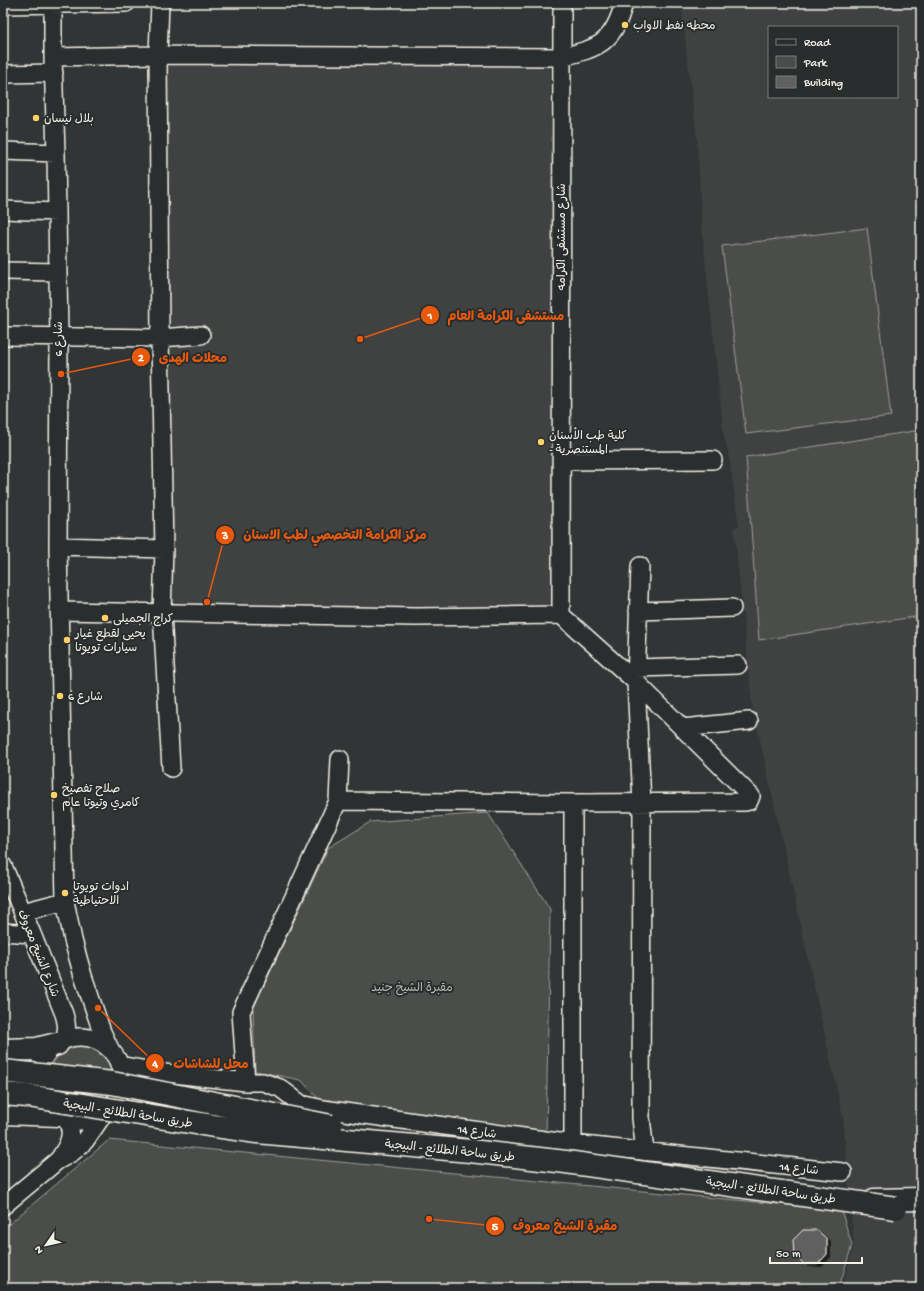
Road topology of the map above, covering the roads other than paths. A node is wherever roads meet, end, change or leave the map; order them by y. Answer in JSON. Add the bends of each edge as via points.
{"nodes":[{"id":1,"x":126,"y":3,"type":"edge"},
{"id":2,"x":160,"y":3,"type":"edge"},
{"id":3,"x":562,"y":3,"type":"edge"},
{"id":4,"x":624,"y":3,"type":"edge"},
{"id":5,"x":53,"y":4,"type":"edge"},
{"id":6,"x":3,"y":5,"type":"edge"},
{"id":7,"x":158,"y":56,"type":"junction"},
{"id":8,"x":561,"y":57,"type":"junction"},
{"id":9,"x":53,"y":65,"type":"junction"},
{"id":10,"x":3,"y":74,"type":"edge"},
{"id":11,"x":3,"y":151,"type":"edge"},
{"id":12,"x":56,"y":153,"type":"junction"},
{"id":13,"x":3,"y":210,"type":"edge"},
{"id":14,"x":57,"y":212,"type":"junction"},
{"id":15,"x":3,"y":271,"type":"edge"},
{"id":16,"x":58,"y":272,"type":"junction"},
{"id":17,"x":201,"y":335,"type":"dead end"},
{"id":18,"x":3,"y":336,"type":"edge"},
{"id":19,"x":59,"y":337,"type":"junction"},
{"id":20,"x":160,"y":338,"type":"junction"},
{"id":21,"x":713,"y":460,"type":"dead end"},
{"id":22,"x":561,"y":461,"type":"junction"},
{"id":23,"x":58,"y":546,"type":"junction"},
{"id":24,"x":164,"y":549,"type":"junction"},
{"id":25,"x":640,"y":566,"type":"dead end"},
{"id":26,"x":732,"y":608,"type":"dead end"},
{"id":27,"x":58,"y":611,"type":"junction"},
{"id":28,"x":638,"y":611,"type":"junction"},
{"id":29,"x":162,"y":613,"type":"junction"},
{"id":30,"x":561,"y":615,"type":"junction"},
{"id":31,"x":738,"y":665,"type":"dead end"},
{"id":32,"x":636,"y":675,"type":"junction"},
{"id":33,"x":750,"y":721,"type":"dead end"},
{"id":34,"x":683,"y":728,"type":"junction"},
{"id":35,"x":340,"y":759,"type":"dead end"},
{"id":36,"x":171,"y":768,"type":"dead end"},
{"id":37,"x":338,"y":800,"type":"junction"},
{"id":38,"x":573,"y":803,"type":"junction"},
{"id":39,"x":642,"y":803,"type":"junction"},
{"id":40,"x":3,"y":866,"type":"edge"},
{"id":41,"x":65,"y":902,"type":"junction"},
{"id":42,"x":23,"y":912,"type":"junction"},
{"id":43,"x":3,"y":932,"type":"edge"},
{"id":44,"x":32,"y":934,"type":"junction"},
{"id":45,"x":60,"y":1042,"type":"junction"},
{"id":46,"x":3,"y":1050,"type":"edge"},
{"id":47,"x":115,"y":1058,"type":"junction"},
{"id":48,"x":3,"y":1071,"type":"edge"},
{"id":49,"x":246,"y":1082,"type":"junction"},
{"id":50,"x":3,"y":1094,"type":"edge"},
{"id":51,"x":105,"y":1112,"type":"junction"},
{"id":52,"x":3,"y":1113,"type":"edge"},
{"id":53,"x":62,"y":1117,"type":"junction"},
{"id":54,"x":574,"y":1144,"type":"junction"},
{"id":55,"x":645,"y":1152,"type":"junction"},
{"id":56,"x":57,"y":1161,"type":"junction"},
{"id":57,"x":843,"y":1172,"type":"dead end"},
{"id":58,"x":921,"y":1200,"type":"edge"},
{"id":59,"x":3,"y":1206,"type":"edge"},
{"id":60,"x":921,"y":1212,"type":"edge"}],
"edges":[{"from":1,"to":5,"type":"street"},
{"from":2,"to":7,"type":"street"},
{"from":3,"to":8,"type":"street","name":"شارع مستشفى الكرامه"},
{"from":4,"to":8,"type":"street","via":[[613,33],[601,44],[582,53]]},
{"from":5,"to":6,"type":"street"},
{"from":5,"to":9,"type":"street","name":"شارع 6"},
{"from":7,"to":8,"type":"street"},
{"from":7,"to":9,"type":"street"},
{"from":7,"to":20,"type":"street"},
{"from":8,"to":22,"type":"street","name":"شارع مستشفى الكرامه"},
{"from":9,"to":10,"type":"street"},
{"from":9,"to":12,"type":"street","name":"شارع 6"},
{"from":11,"to":12,"type":"street"},
{"from":12,"to":14,"type":"street","name":"شارع 6"},
{"from":13,"to":14,"type":"street"},
{"from":14,"to":16,"type":"street","name":"شارع 6"},
{"from":15,"to":16,"type":"street"},
{"from":16,"to":19,"type":"street","name":"شارع 6"},
{"from":17,"to":20,"type":"street"},
{"from":18,"to":19,"type":"street"},
{"from":19,"to":20,"type":"street"},
{"from":19,"to":23,"type":"street","name":"شارع 6"},
{"from":20,"to":24,"type":"street"},
{"from":21,"to":22,"type":"street"},
{"from":22,"to":30,"type":"street","name":"شارع مستشفى الكرامه"},
{"from":23,"to":24,"type":"street"},
{"from":23,"to":27,"type":"street","name":"شارع 6"},
{"from":24,"to":29,"type":"street"},
{"from":25,"to":28,"type":"street"},
{"from":26,"to":28,"type":"street"},
{"from":27,"to":29,"type":"street"},
{"from":27,"to":41,"type":"street","name":"شارع 6"},
{"from":28,"to":32,"type":"street"},
{"from":29,"to":30,"type":"street","via":[[416,617]]},
{"from":29,"to":36,"type":"street"},
{"from":30,"to":32,"type":"street"},
{"from":31,"to":32,"type":"street"},
{"from":32,"to":34,"type":"street"},
{"from":32,"to":39,"type":"street"},
{"from":33,"to":34,"type":"street"},
{"from":34,"to":39,"type":"street","via":[[748,792],[751,799],[745,802]]},
{"from":35,"to":37,"type":"street"},
{"from":37,"to":38,"type":"street"},
{"from":37,"to":49,"type":"street","via":[[241,1012]]},
{"from":38,"to":39,"type":"street"},
{"from":38,"to":54,"type":"street"},
{"from":39,"to":55,"type":"street","via":[[641,1118]]},
{"from":40,"to":42,"type":"street","name":"شارع الشيخ معروف"},
{"from":41,"to":42,"type":"street"},
{"from":41,"to":47,"type":"street","name":"شارع 6","via":[[83,976],[102,1032]]},
{"from":42,"to":44,"type":"street","name":"شارع الشيخ معروف"},
{"from":43,"to":44,"type":"street"},
{"from":44,"to":45,"type":"street","name":"شارع الشيخ معروف","via":[[67,1023],[67,1031]]},
{"from":45,"to":46,"type":"main road","via":[[37,1049]]},
{"from":45,"to":47,"type":"street","via":[[82,1037],[93,1039],[103,1044]]},
{"from":45,"to":53,"type":"street","via":[[47,1052],[38,1075],[43,1099]]},
{"from":47,"to":49,"type":"street","name":"شارع 14","via":[[164,1073]]},
{"from":47,"to":51,"type":"street","via":[[122,1079],[119,1093],[112,1106]]},
{"from":48,"to":58,"type":"main road","name":"طريق ساحة الطلائع - البيجية","bridge":true,"via":[[112,1083],[366,1133],[831,1198]]},
{"from":49,"to":54,"type":"street","name":"شارع 14","via":[[263,1082],[280,1088],[301,1104],[323,1109]]},
{"from":50,"to":60,"type":"main road","name":"طريق ساحة الطلائع - البيجية","bridge":true,"via":[[258,1132],[566,1162]]},
{"from":51,"to":53,"type":"street","via":[[80,1121]]},
{"from":51,"to":56,"type":"street","via":[[85,1141]]},
{"from":52,"to":53,"type":"main road"},
{"from":53,"to":56,"type":"street","via":[[69,1123],[71,1131],[69,1141]]},
{"from":54,"to":55,"type":"street","name":"شارع 14"},
{"from":55,"to":57,"type":"street","name":"شارع 14"},
{"from":56,"to":59,"type":"street"}]}
